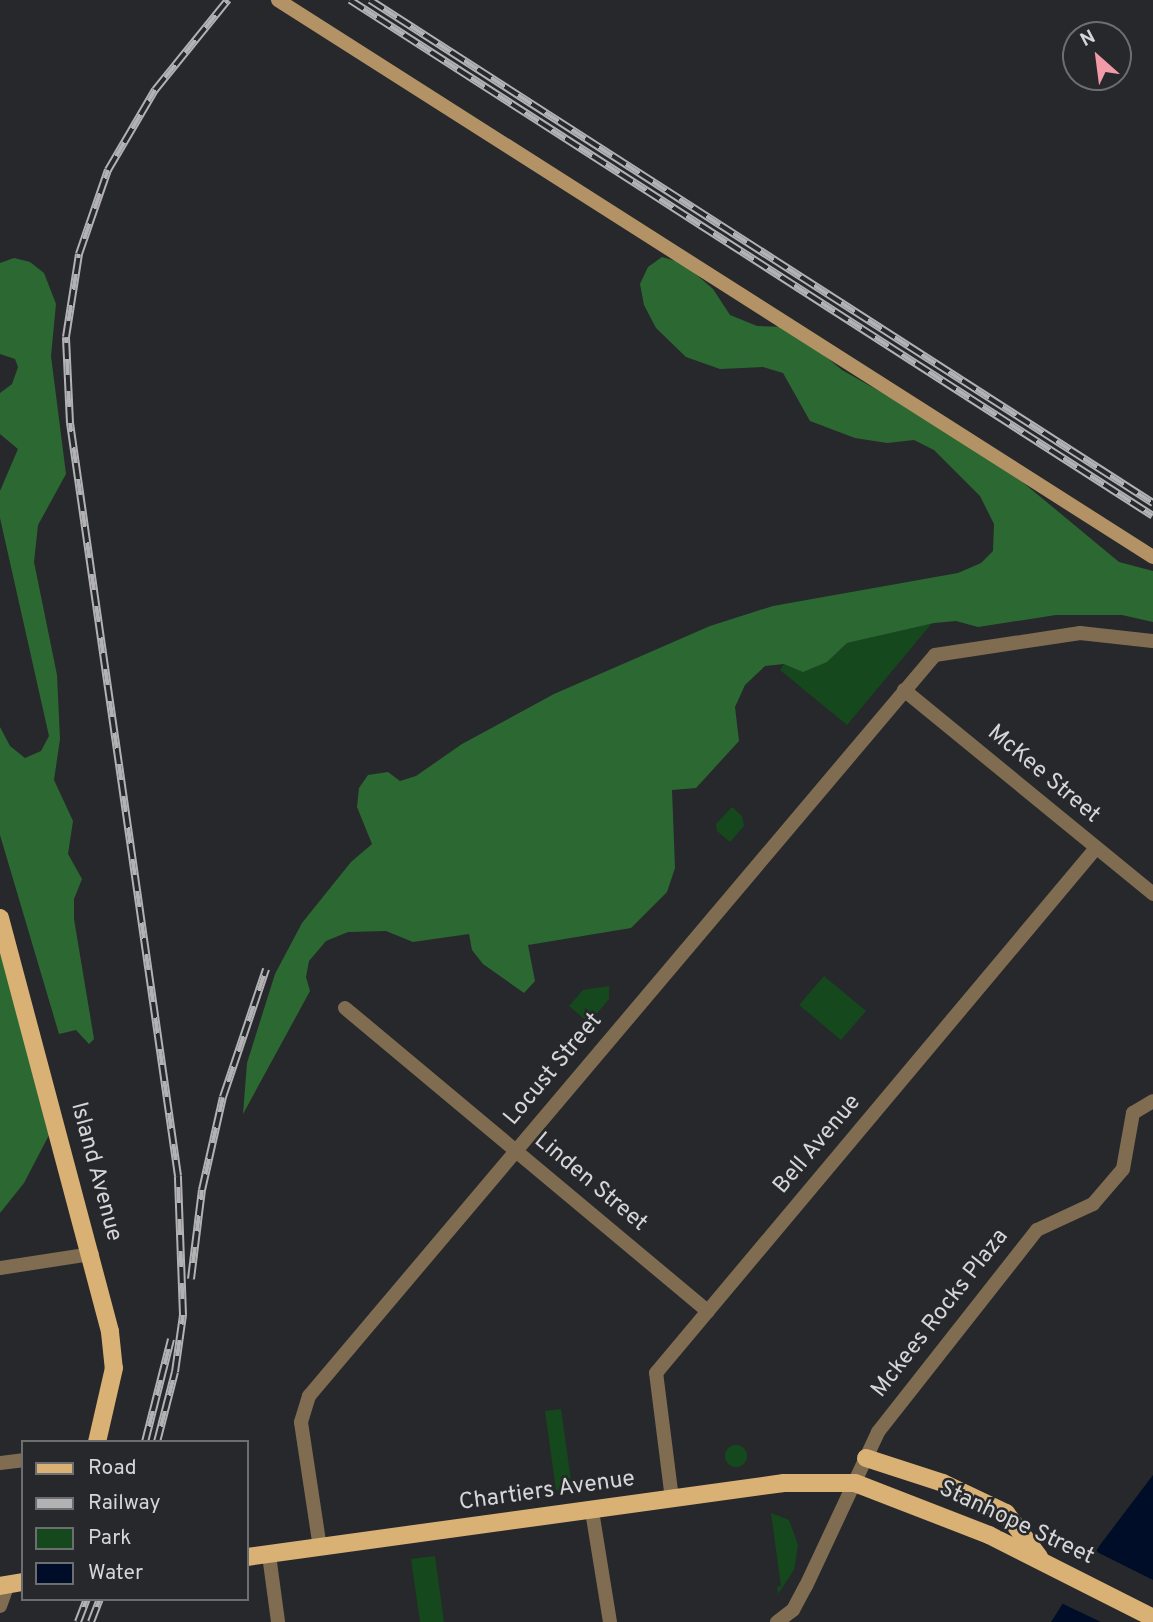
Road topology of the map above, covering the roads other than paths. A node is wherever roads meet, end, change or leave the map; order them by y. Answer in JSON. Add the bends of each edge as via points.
{"nodes":[{"id":1,"x":278,"y":0,"type":"edge"},
{"id":2,"x":1153,"y":557,"type":"edge"},
{"id":3,"x":1153,"y":640,"type":"edge"},
{"id":4,"x":904,"y":690,"type":"junction"},
{"id":5,"x":1096,"y":848,"type":"junction"},
{"id":6,"x":1153,"y":894,"type":"edge"},
{"id":7,"x":0,"y":918,"type":"edge"},
{"id":8,"x":345,"y":1008,"type":"dead end"},
{"id":9,"x":1153,"y":1101,"type":"edge"},
{"id":10,"x":515,"y":1151,"type":"junction"},
{"id":11,"x":92,"y":1254,"type":"junction"},
{"id":12,"x":0,"y":1268,"type":"edge"},
{"id":13,"x":708,"y":1312,"type":"junction"},
{"id":14,"x":97,"y":1440,"type":"edge"},
{"id":15,"x":866,"y":1458,"type":"junction"},
{"id":16,"x":21,"y":1460,"type":"edge"},
{"id":17,"x":0,"y":1463,"type":"edge"},
{"id":18,"x":855,"y":1483,"type":"junction"},
{"id":19,"x":672,"y":1499,"type":"junction"},
{"id":20,"x":592,"y":1511,"type":"junction"},
{"id":21,"x":1026,"y":1547,"type":"junction"},
{"id":22,"x":320,"y":1548,"type":"junction"},
{"id":23,"x":269,"y":1555,"type":"junction"},
{"id":24,"x":248,"y":1557,"type":"edge"},
{"id":25,"x":10,"y":1584,"type":"edge"},
{"id":26,"x":0,"y":1605,"type":"edge"},
{"id":27,"x":1153,"y":1618,"type":"edge"},
{"id":28,"x":278,"y":1622,"type":"edge"},
{"id":29,"x":610,"y":1622,"type":"edge"},
{"id":30,"x":777,"y":1622,"type":"edge"}],
"edges":[{"from":1,"to":2,"type":"street"},
{"from":3,"to":4,"type":"street","name":"Locust Street","via":[[1080,633],[935,655]]},
{"from":4,"to":5,"type":"street","name":"McKee Street"},
{"from":4,"to":10,"type":"street","name":"Locust Street"},
{"from":5,"to":6,"type":"street","name":"McKee Street"},
{"from":5,"to":13,"type":"street","name":"Bell Avenue"},
{"from":7,"to":11,"type":"main road","name":"Island Avenue"},
{"from":8,"to":10,"type":"street","name":"Linden Street"},
{"from":9,"to":15,"type":"street","name":"Mckees Rocks Plaza","via":[[1133,1114],[1124,1168],[1093,1204],[1037,1230],[878,1432]]},
{"from":10,"to":13,"type":"street","name":"Linden Street"},
{"from":10,"to":22,"type":"street","name":"Locust Street","via":[[303,1406]]},
{"from":11,"to":12,"type":"street"},
{"from":11,"to":14,"type":"main road","name":"Island Avenue","via":[[114,1368]]},
{"from":13,"to":19,"type":"street","name":"Bell Avenue","via":[[656,1373]]},
{"from":15,"to":18,"type":"street","name":"Mckees Rocks Plaza"},
{"from":15,"to":21,"type":"main road","via":[[943,1483],[1006,1513]]},
{"from":16,"to":17,"type":"street"},
{"from":18,"to":19,"type":"main road","name":"Chartiers Avenue","via":[[784,1483]]},
{"from":18,"to":21,"type":"main road","name":"Stanhope Street"},
{"from":18,"to":30,"type":"street","name":"Mckees Rocks Plaza","via":[[794,1607]]},
{"from":19,"to":20,"type":"main road","name":"Chartiers Avenue"},
{"from":20,"to":22,"type":"main road","name":"Chartiers Avenue"},
{"from":20,"to":29,"type":"street"},
{"from":21,"to":27,"type":"main road","name":"Stanhope Street","via":[[1044,1563]]},
{"from":22,"to":23,"type":"main road","name":"Chartiers Avenue"},
{"from":23,"to":24,"type":"main road","name":"Chartiers Avenue"},
{"from":23,"to":28,"type":"street"},
{"from":25,"to":26,"type":"street"}]}
